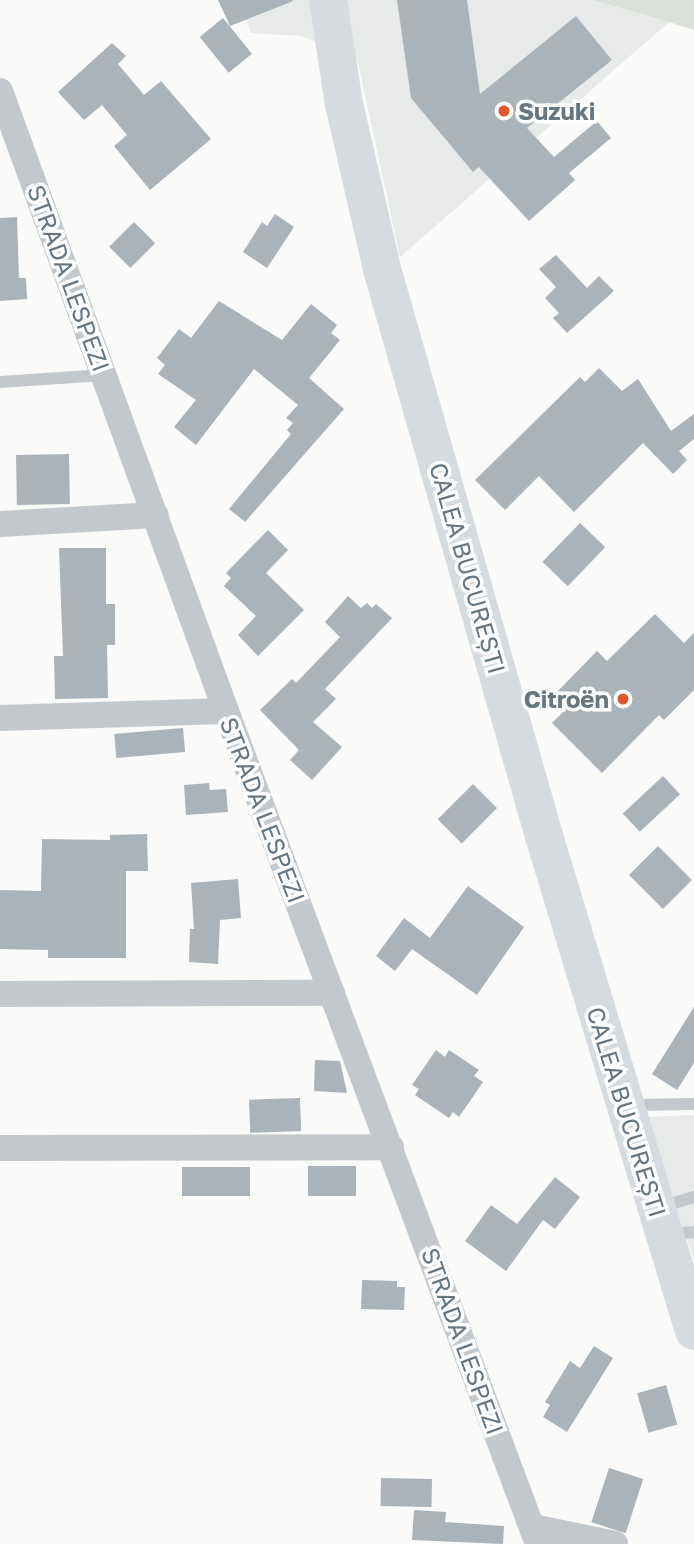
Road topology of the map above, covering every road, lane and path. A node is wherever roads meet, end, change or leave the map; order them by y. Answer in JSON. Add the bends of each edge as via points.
{"nodes":[{"id":1,"x":328,"y":0,"type":"edge"},
{"id":2,"x":0,"y":91,"type":"edge"},
{"id":3,"x":105,"y":375,"type":"junction"},
{"id":4,"x":0,"y":382,"type":"edge"},
{"id":5,"x":156,"y":515,"type":"junction"},
{"id":6,"x":0,"y":524,"type":"edge"},
{"id":7,"x":226,"y":711,"type":"junction"},
{"id":8,"x":0,"y":718,"type":"edge"},
{"id":9,"x":332,"y":993,"type":"junction"},
{"id":10,"x":0,"y":995,"type":"edge"},
{"id":11,"x":694,"y":1104,"type":"edge"},
{"id":12,"x":626,"y":1105,"type":"junction"},
{"id":13,"x":391,"y":1147,"type":"junction"},
{"id":14,"x":0,"y":1148,"type":"edge"},
{"id":15,"x":694,"y":1197,"type":"edge"},
{"id":16,"x":671,"y":1225,"type":"edge"},
{"id":17,"x":694,"y":1331,"type":"edge"},
{"id":18,"x":535,"y":1536,"type":"edge"},
{"id":19,"x":615,"y":1544,"type":"edge"}],
"edges":[{"from":1,"to":12,"type":"highway","name":"CALEA BUCUREȘTI","via":[[344,104],[382,269]]},
{"from":2,"to":3,"type":"street","name":"STRADA LESPEZI"},
{"from":3,"to":4,"type":"lane"},
{"from":3,"to":5,"type":"street","name":"STRADA LESPEZI"},
{"from":5,"to":6,"type":"street"},
{"from":5,"to":7,"type":"street","name":"STRADA LESPEZI"},
{"from":7,"to":8,"type":"street"},
{"from":7,"to":9,"type":"street","name":"STRADA LESPEZI"},
{"from":9,"to":10,"type":"street"},
{"from":9,"to":13,"type":"street","name":"STRADA LESPEZI"},
{"from":11,"to":12,"type":"lane"},
{"from":12,"to":16,"type":"highway","name":"CALEA BUCUREȘTI"},
{"from":13,"to":14,"type":"street"},
{"from":13,"to":18,"type":"street","name":"STRADA LESPEZI"},
{"from":15,"to":16,"type":"lane"},
{"from":16,"to":17,"type":"highway","name":"CALEA BUCUREȘTI"},
{"from":18,"to":19,"type":"street","name":"STRADA LESPEZI"}]}
